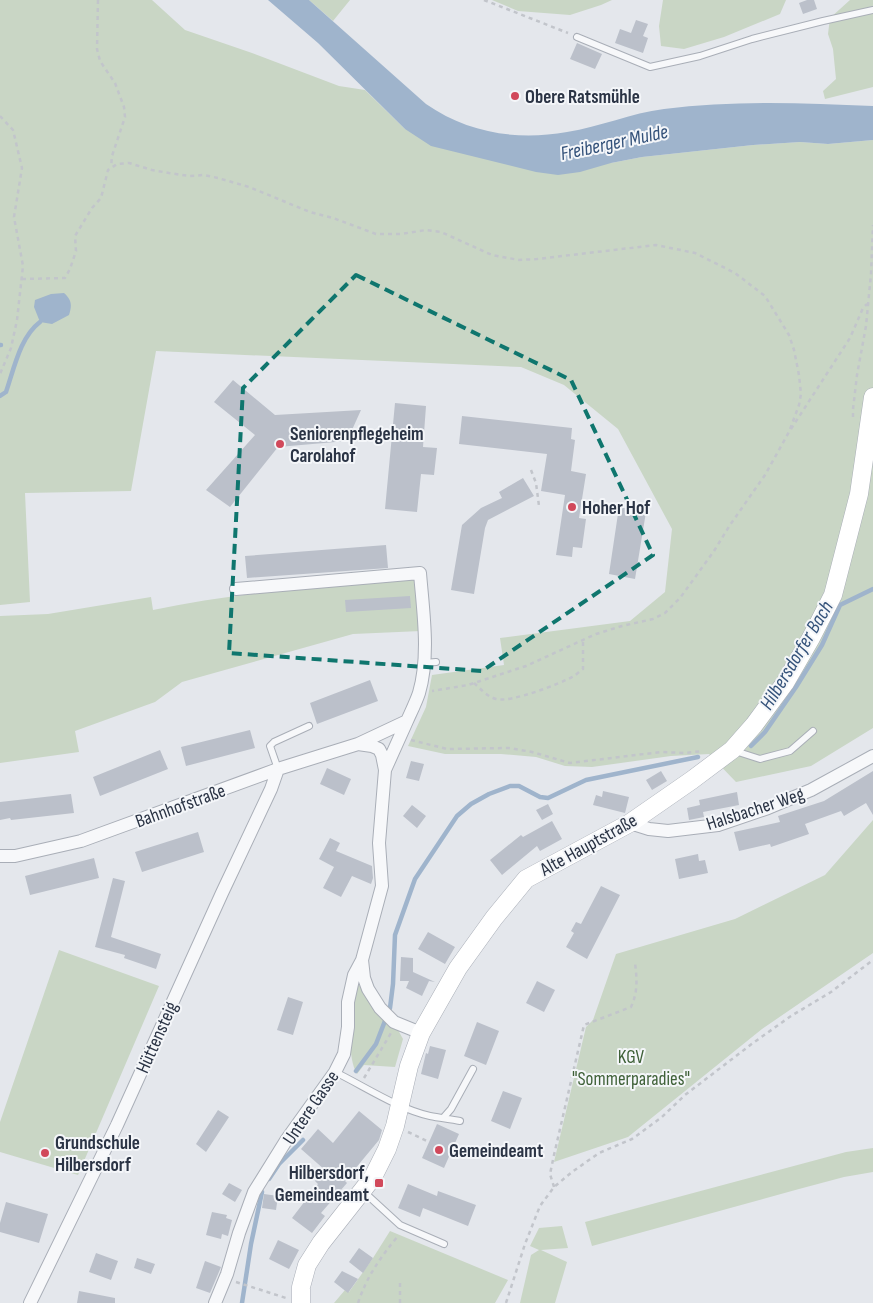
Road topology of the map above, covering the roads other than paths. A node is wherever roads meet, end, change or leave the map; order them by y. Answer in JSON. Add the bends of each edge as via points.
{"nodes":[{"id":1,"x":873,"y":10,"type":"edge"},
{"id":2,"x":577,"y":37,"type":"road end"},
{"id":3,"x":873,"y":397,"type":"edge"},
{"id":4,"x":236,"y":589,"type":"dead end"},
{"id":5,"x":407,"y":721,"type":"junction"},
{"id":6,"x":309,"y":726,"type":"dead end"},
{"id":7,"x":813,"y":731,"type":"dead end"},
{"id":8,"x":358,"y":744,"type":"junction"},
{"id":9,"x":732,"y":750,"type":"junction"},
{"id":10,"x":873,"y":756,"type":"edge"},
{"id":11,"x":278,"y":769,"type":"junction"},
{"id":12,"x":384,"y":770,"type":"junction"},
{"id":13,"x":630,"y":823,"type":"junction"},
{"id":14,"x":0,"y":856,"type":"edge"},
{"id":15,"x":362,"y":960,"type":"junction"},
{"id":16,"x":421,"y":1033,"type":"junction"},
{"id":17,"x":473,"y":1069,"type":"dead end"},
{"id":18,"x":335,"y":1072,"type":"junction"},
{"id":19,"x":401,"y":1105,"type":"junction"},
{"id":20,"x":444,"y":1117,"type":"junction"},
{"id":21,"x":460,"y":1121,"type":"dead end"},
{"id":22,"x":363,"y":1191,"type":"junction"},
{"id":23,"x":444,"y":1244,"type":"dead end"},
{"id":24,"x":294,"y":1301,"type":"edge"},
{"id":25,"x":30,"y":1303,"type":"edge"},
{"id":26,"x":215,"y":1303,"type":"edge"}],
"edges":[{"from":1,"to":2,"type":"lane","via":[[650,67]]},
{"from":3,"to":9,"type":"main road","name":"Alte Hauptstraße","via":[[860,494],[832,595],[785,683]]},
{"from":4,"to":5,"type":"street","via":[[420,573],[430,663]]},
{"from":5,"to":8,"type":"street","name":"Bahnhofstraße"},
{"from":5,"to":12,"type":"street"},
{"from":6,"to":11,"type":"lane","via":[[270,746]]},
{"from":7,"to":9,"type":"lane","via":[[790,750],[760,759]]},
{"from":8,"to":11,"type":"street","name":"Bahnhofstraße"},
{"from":8,"to":12,"type":"street","via":[[379,749]]},
{"from":9,"to":13,"type":"main road","name":"Alte Hauptstraße"},
{"from":10,"to":13,"type":"street","name":"Halsbacher Weg","via":[[811,790],[718,825],[668,831]]},
{"from":11,"to":14,"type":"street","name":"Bahnhofstraße","via":[[81,841],[15,856]]},
{"from":11,"to":25,"type":"street","name":"Hüttensteig","via":[[272,789],[117,1125]]},
{"from":12,"to":15,"type":"street","via":[[379,843],[382,886]]},
{"from":13,"to":16,"type":"main road","name":"Alte Hauptstraße","via":[[526,878],[458,968]]},
{"from":15,"to":16,"type":"street","via":[[368,989],[380,1008],[395,1023]]},
{"from":15,"to":18,"type":"street","name":"Untere Gasse","via":[[354,975],[348,1002],[344,1054]]},
{"from":16,"to":19,"type":"main road","name":"Alte Hauptstraße","via":[[409,1066]]},
{"from":17,"to":20,"type":"lane"},
{"from":18,"to":19,"type":"lane"},
{"from":18,"to":26,"type":"street","name":"Untere Gasse","via":[[254,1192]]},
{"from":19,"to":20,"type":"lane","via":[[429,1116]]},
{"from":19,"to":22,"type":"main road","name":"Alte Hauptstraße","via":[[387,1149]]},
{"from":20,"to":21,"type":"lane"},
{"from":22,"to":23,"type":"lane","via":[[400,1225]]},
{"from":22,"to":24,"type":"main road","name":"Alte Hauptstraße","via":[[321,1242],[307,1265]]}]}
